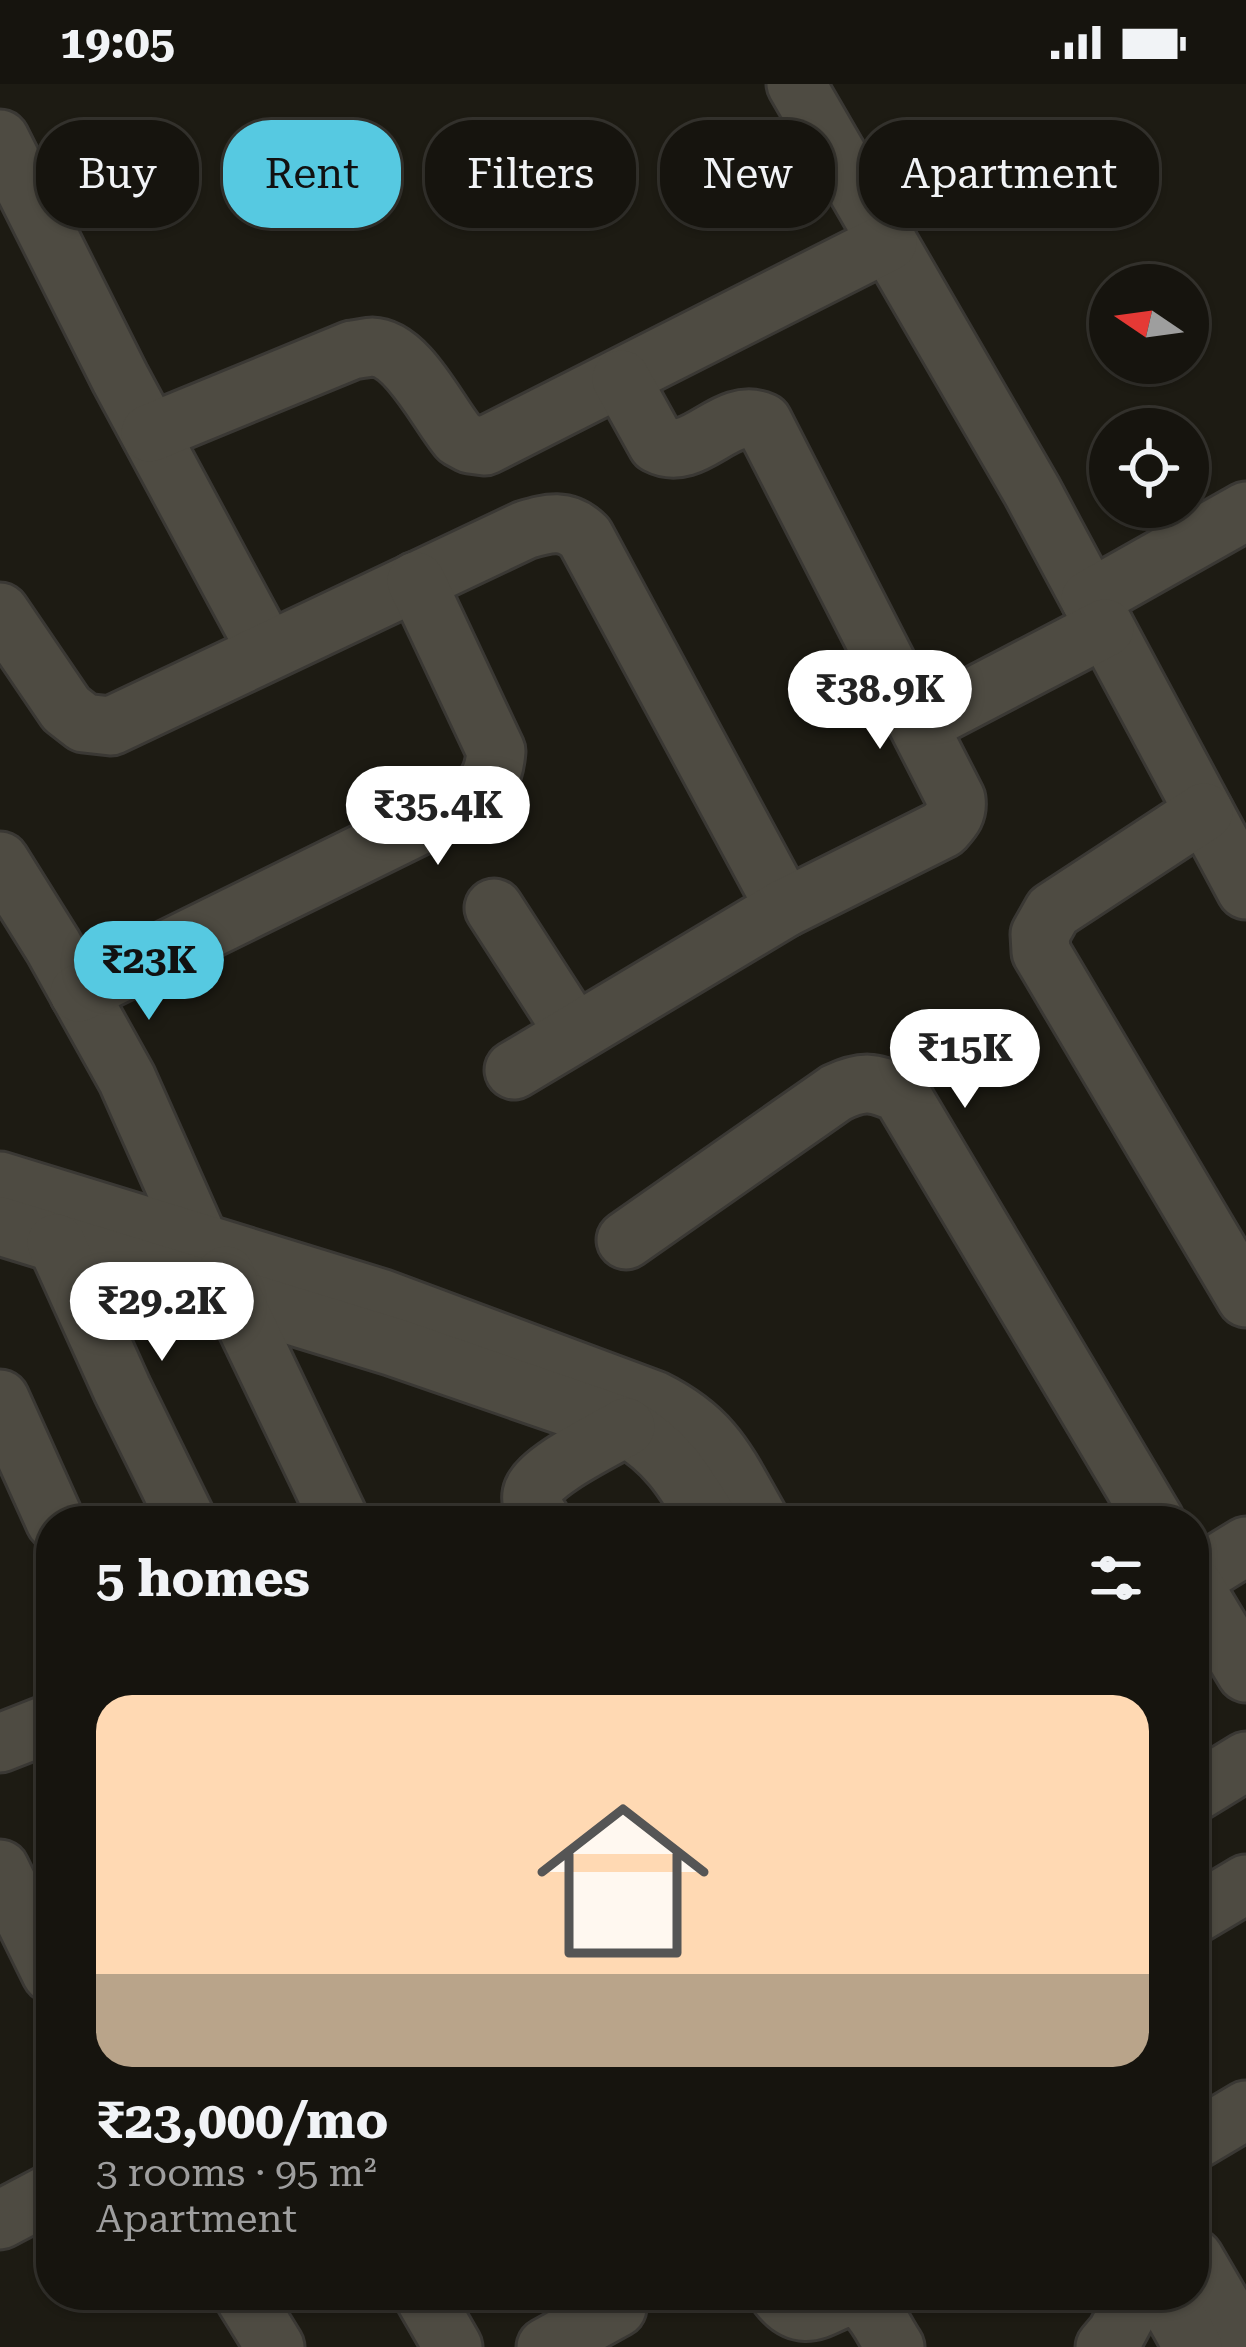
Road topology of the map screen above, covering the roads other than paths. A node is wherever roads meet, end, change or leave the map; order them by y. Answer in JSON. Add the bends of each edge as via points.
{"nodes":[{"id":1,"x":797,"y":84,"type":"edge"},
{"id":2,"x":0,"y":139,"type":"edge"},
{"id":3,"x":888,"y":242,"type":"junction"},
{"id":4,"x":621,"y":379,"type":"junction"},
{"id":5,"x":150,"y":434,"type":"junction"},
{"id":6,"x":1246,"y":511,"type":"edge"},
{"id":7,"x":416,"y":581,"type":"junction"},
{"id":8,"x":0,"y":612,"type":"edge"},
{"id":9,"x":1097,"y":614,"type":"junction"},
{"id":10,"x":267,"y":651,"type":"junction"},
{"id":11,"x":919,"y":725,"type":"junction"},
{"id":12,"x":1204,"y":812,"type":"junction"},
{"id":13,"x":0,"y":861,"type":"edge"},
{"id":14,"x":1246,"y":890,"type":"edge"},
{"id":15,"x":494,"y":908,"type":"dead end"},
{"id":16,"x":785,"y":908,"type":"junction"},
{"id":17,"x":79,"y":993,"type":"junction"},
{"id":18,"x":574,"y":1032,"type":"junction"},
{"id":19,"x":514,"y":1070,"type":"dead end"},
{"id":20,"x":0,"y":1180,"type":"edge"},
{"id":21,"x":0,"y":1226,"type":"edge"},
{"id":22,"x":626,"y":1240,"type":"dead end"},
{"id":23,"x":56,"y":1243,"type":"junction"},
{"id":24,"x":221,"y":1268,"type":"junction"},
{"id":25,"x":1246,"y":1298,"type":"edge"},
{"id":26,"x":0,"y":1399,"type":"edge"},
{"id":27,"x":626,"y":1427,"type":"junction"},
{"id":28,"x":48,"y":1506,"type":"edge"},
{"id":29,"x":180,"y":1506,"type":"edge"},
{"id":30,"x":333,"y":1506,"type":"edge"},
{"id":31,"x":534,"y":1506,"type":"edge"},
{"id":32,"x":699,"y":1506,"type":"edge"},
{"id":33,"x":751,"y":1506,"type":"edge"},
{"id":34,"x":1146,"y":1506,"type":"edge"},
{"id":35,"x":1246,"y":1546,"type":"edge"},
{"id":36,"x":1209,"y":1572,"type":"edge"},
{"id":37,"x":1209,"y":1608,"type":"edge"},
{"id":38,"x":1246,"y":1673,"type":"edge"},
{"id":39,"x":36,"y":1729,"type":"edge"},
{"id":40,"x":0,"y":1743,"type":"edge"},
{"id":41,"x":1246,"y":1760,"type":"edge"},
{"id":42,"x":1209,"y":1783,"type":"edge"},
{"id":43,"x":0,"y":1869,"type":"edge"},
{"id":44,"x":1246,"y":1884,"type":"edge"},
{"id":45,"x":1209,"y":1906,"type":"edge"},
{"id":46,"x":36,"y":1942,"type":"edge"},
{"id":47,"x":1246,"y":2110,"type":"edge"},
{"id":48,"x":1209,"y":2132,"type":"edge"},
{"id":49,"x":36,"y":2201,"type":"edge"},
{"id":50,"x":0,"y":2220,"type":"edge"},
{"id":51,"x":1209,"y":2292,"type":"edge"},
{"id":52,"x":252,"y":2310,"type":"edge"},
{"id":53,"x":432,"y":2310,"type":"edge"},
{"id":54,"x":870,"y":2310,"type":"edge"},
{"id":55,"x":1130,"y":2310,"type":"edge"},
{"id":56,"x":1186,"y":2310,"type":"edge"},
{"id":57,"x":623,"y":2316,"type":"edge"},
{"id":58,"x":1231,"y":2341,"type":"edge"},
{"id":59,"x":275,"y":2347,"type":"edge"},
{"id":60,"x":453,"y":2347,"type":"edge"},
{"id":61,"x":547,"y":2347,"type":"edge"},
{"id":62,"x":895,"y":2347,"type":"edge"},
{"id":63,"x":1105,"y":2347,"type":"edge"}],
"edges":[{"from":1,"to":3,"type":"street"},
{"from":2,"to":5,"type":"street"},
{"from":3,"to":4,"type":"street"},
{"from":3,"to":9,"type":"street"},
{"from":4,"to":5,"type":"street","via":[[484,446],[459,438],[404,361],[371,346]]},
{"from":4,"to":11,"type":"street","via":[[657,444],[668,449],[742,418],[763,422]]},
{"from":5,"to":10,"type":"street"},
{"from":6,"to":9,"type":"street"},
{"from":7,"to":10,"type":"street"},
{"from":7,"to":16,"type":"street","via":[[525,530],[574,526]]},
{"from":7,"to":17,"type":"street","via":[[496,752],[482,790]]},
{"from":8,"to":10,"type":"street","via":[[84,723],[111,726]]},
{"from":9,"to":11,"type":"street"},
{"from":9,"to":12,"type":"street"},
{"from":11,"to":16,"type":"street","via":[[956,799],[950,822]]},
{"from":12,"to":14,"type":"street"},
{"from":12,"to":25,"type":"street","via":[[1053,911],[1040,934],[1041,952]]},
{"from":13,"to":17,"type":"street"},
{"from":15,"to":18,"type":"street"},
{"from":16,"to":18,"type":"street"},
{"from":17,"to":24,"type":"street"},
{"from":18,"to":19,"type":"street"},
{"from":20,"to":24,"type":"street"},
{"from":21,"to":23,"type":"street"},
{"from":22,"to":34,"type":"street","via":[[836,1093],[879,1084],[901,1094]]},
{"from":23,"to":24,"type":"street"},
{"from":23,"to":29,"type":"street"},
{"from":24,"to":27,"type":"street","via":[[394,1347]]},
{"from":24,"to":30,"type":"street"},
{"from":24,"to":33,"type":"street","via":[[380,1298],[670,1407],[715,1444]]},
{"from":26,"to":28,"type":"street"},
{"from":27,"to":31,"type":"street","via":[[547,1474],[533,1488]]},
{"from":27,"to":32,"type":"street","via":[[671,1462]]},
{"from":35,"to":36,"type":"street"},
{"from":37,"to":38,"type":"street"},
{"from":39,"to":40,"type":"street"},
{"from":41,"to":42,"type":"street"},
{"from":43,"to":46,"type":"street"},
{"from":44,"to":45,"type":"street"},
{"from":47,"to":48,"type":"street"},
{"from":49,"to":50,"type":"street"},
{"from":51,"to":58,"type":"street"},
{"from":52,"to":59,"type":"street"},
{"from":53,"to":60,"type":"street"},
{"from":54,"to":62,"type":"street"},
{"from":55,"to":63,"type":"street"},
{"from":56,"to":58,"type":"street"},
{"from":57,"to":61,"type":"street"}]}
